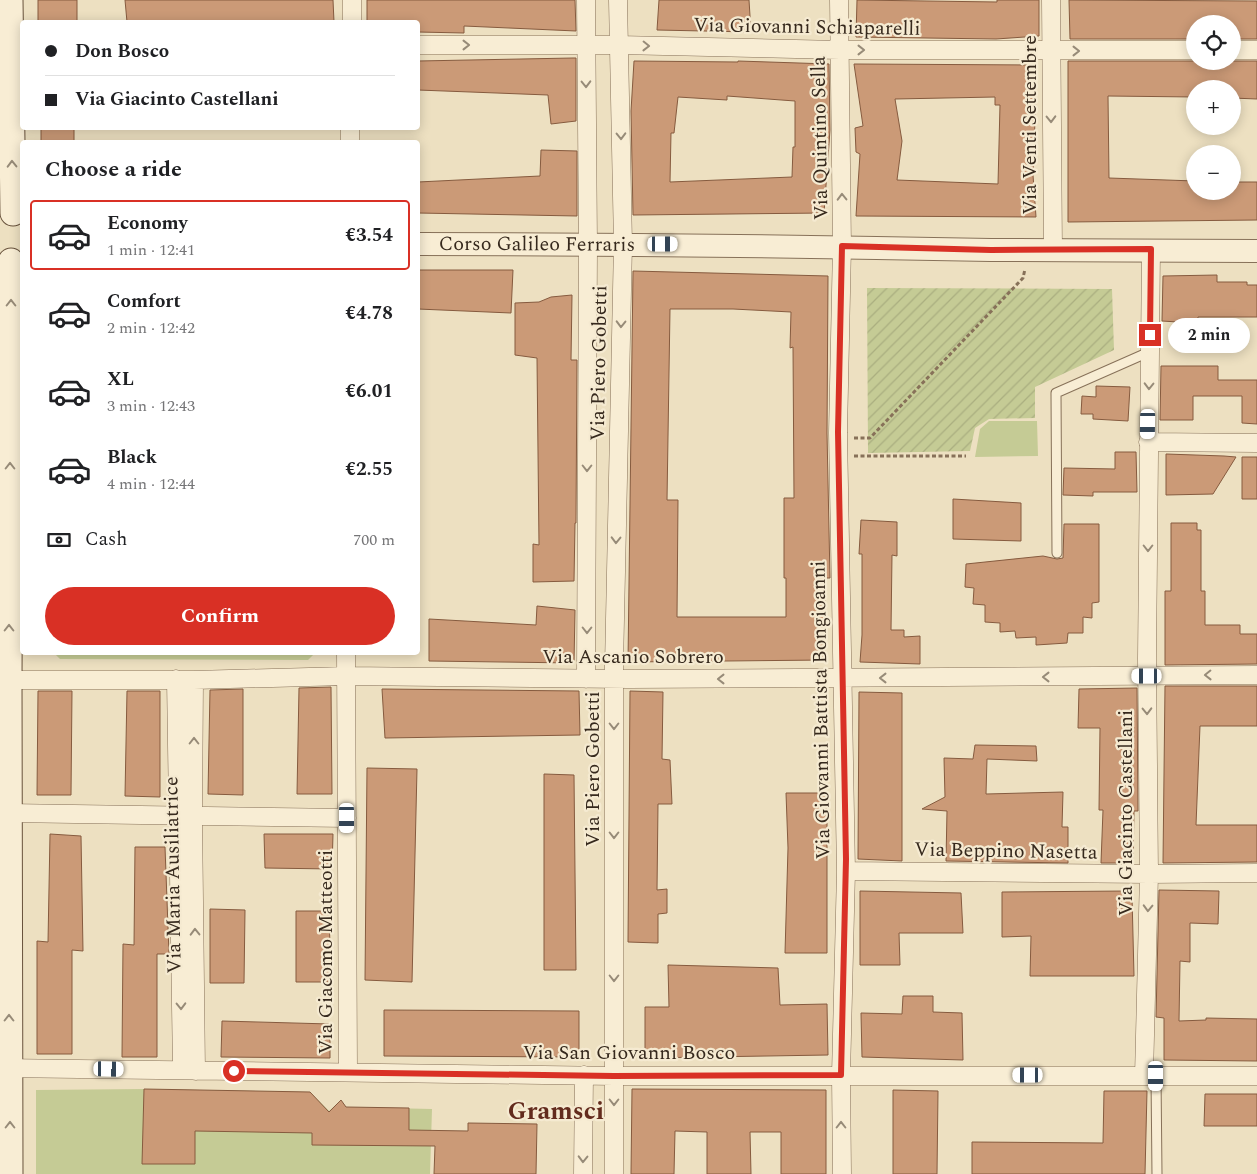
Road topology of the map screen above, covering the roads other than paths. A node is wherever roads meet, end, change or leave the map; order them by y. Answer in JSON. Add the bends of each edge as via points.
{"nodes":[{"id":1,"x":10,"y":0,"type":"edge"},
{"id":2,"x":352,"y":0,"type":"edge"},
{"id":3,"x":586,"y":0,"type":"edge"},
{"id":4,"x":618,"y":0,"type":"edge"},
{"id":5,"x":840,"y":0,"type":"edge"},
{"id":6,"x":1051,"y":0,"type":"edge"},
{"id":7,"x":352,"y":20,"type":"edge"},
{"id":8,"x":16,"y":42,"type":"edge"},
{"id":9,"x":585,"y":45,"type":"junction"},
{"id":10,"x":620,"y":45,"type":"junction"},
{"id":11,"x":420,"y":46,"type":"edge"},
{"id":12,"x":840,"y":50,"type":"junction"},
{"id":13,"x":1186,"y":50,"type":"edge"},
{"id":14,"x":1241,"y":50,"type":"edge"},
{"id":15,"x":1257,"y":50,"type":"edge"},
{"id":16,"x":1050,"y":51,"type":"junction"},
{"id":17,"x":12,"y":215,"type":"edge"},
{"id":18,"x":420,"y":244,"type":"edge"},
{"id":19,"x":588,"y":244,"type":"junction"},
{"id":20,"x":623,"y":244,"type":"junction"},
{"id":21,"x":842,"y":246,"type":"junction"},
{"id":22,"x":1151,"y":249,"type":"junction"},
{"id":23,"x":1053,"y":250,"type":"junction"},
{"id":24,"x":1257,"y":251,"type":"edge"},
{"id":25,"x":11,"y":259,"type":"edge"},
{"id":26,"x":1149,"y":352,"type":"junction"},
{"id":27,"x":1148,"y":442,"type":"junction"},
{"id":28,"x":1257,"y":444,"type":"edge"},
{"id":29,"x":1057,"y":553,"type":"dead end"},
{"id":30,"x":346,"y":655,"type":"edge"},
{"id":31,"x":1257,"y":675,"type":"edge"},
{"id":32,"x":346,"y":676,"type":"junction"},
{"id":33,"x":1147,"y":676,"type":"junction"},
{"id":34,"x":841,"y":678,"type":"junction"},
{"id":35,"x":176,"y":679,"type":"junction"},
{"id":36,"x":586,"y":679,"type":"junction"},
{"id":37,"x":614,"y":679,"type":"junction"},
{"id":38,"x":8,"y":680,"type":"junction"},
{"id":39,"x":194,"y":680,"type":"junction"},
{"id":40,"x":8,"y":813,"type":"junction"},
{"id":41,"x":186,"y":817,"type":"junction"},
{"id":42,"x":347,"y":818,"type":"junction"},
{"id":43,"x":846,"y":871,"type":"junction"},
{"id":44,"x":1257,"y":873,"type":"edge"},
{"id":45,"x":1149,"y":874,"type":"junction"},
{"id":46,"x":5,"y":1067,"type":"edge"},
{"id":47,"x":189,"y":1070,"type":"junction"},
{"id":48,"x":348,"y":1072,"type":"junction"},
{"id":49,"x":584,"y":1075,"type":"junction"},
{"id":50,"x":841,"y":1075,"type":"junction"},
{"id":51,"x":614,"y":1076,"type":"junction"},
{"id":52,"x":1150,"y":1076,"type":"junction"},
{"id":53,"x":1257,"y":1076,"type":"edge"},
{"id":54,"x":10,"y":1174,"type":"edge"},
{"id":55,"x":583,"y":1174,"type":"edge"},
{"id":56,"x":614,"y":1174,"type":"edge"},
{"id":57,"x":842,"y":1174,"type":"edge"},
{"id":58,"x":1157,"y":1174,"type":"edge"}],
"edges":[{"from":1,"to":8,"type":"main road"},
{"from":2,"to":7,"type":"street"},
{"from":3,"to":9,"type":"street","name":"Via Piero Gobetti"},
{"from":4,"to":10,"type":"street","name":"Via Piero Gobetti"},
{"from":5,"to":12,"type":"street","name":"Via Quintino Sella"},
{"from":6,"to":16,"type":"street","name":"Via Venti Settembre"},
{"from":17,"to":8,"type":"main road","one_way":true},
{"from":9,"to":10,"type":"street","name":"Via Giovanni Schiaparelli"},
{"from":11,"to":9,"type":"street","name":"Via Giovanni Schiaparelli","one_way":true},
{"from":9,"to":19,"type":"street","name":"Via Piero Gobetti","one_way":true},
{"from":10,"to":12,"type":"street","name":"Via Giovanni Schiaparelli","one_way":true},
{"from":10,"to":20,"type":"street","name":"Via Piero Gobetti","one_way":true},
{"from":12,"to":16,"type":"street","name":"Via Giovanni Schiaparelli","one_way":true},
{"from":21,"to":12,"type":"street","name":"Via Quintino Sella","one_way":true},
{"from":16,"to":13,"type":"street","name":"Via Giovanni Schiaparelli","one_way":true},
{"from":14,"to":15,"type":"street"},
{"from":16,"to":23,"type":"street","name":"Via Venti Settembre","one_way":true},
{"from":18,"to":19,"type":"street","name":"Corso Galileo Ferraris"},
{"from":19,"to":20,"type":"street","name":"Corso Galileo Ferraris"},
{"from":19,"to":36,"type":"street","name":"Via Piero Gobetti","one_way":true},
{"from":20,"to":21,"type":"street","name":"Corso Galileo Ferraris"},
{"from":20,"to":37,"type":"street","name":"Via Piero Gobetti","one_way":true},
{"from":21,"to":23,"type":"street","name":"Corso Galileo Ferraris"},
{"from":21,"to":34,"type":"street","name":"Via Giovanni Battista Bongioanni","via":[[838,437]]},
{"from":22,"to":23,"type":"street","name":"Corso Galileo Ferraris"},
{"from":22,"to":24,"type":"street","name":"Corso Galileo Ferraris"},
{"from":22,"to":26,"type":"street","name":"Via Giacinto Castellani"},
{"from":38,"to":25,"type":"main road","one_way":true},
{"from":26,"to":27,"type":"street","name":"Via Giacinto Castellani","one_way":true},
{"from":26,"to":29,"type":"lane","via":[[1056,393]]},
{"from":27,"to":28,"type":"street"},
{"from":27,"to":33,"type":"street","name":"Via Giacinto Castellani","one_way":true},
{"from":30,"to":32,"type":"street","name":"Via Giacomo Matteotti"},
{"from":31,"to":33,"type":"street","name":"Via Ascanio Sobrero","one_way":true},
{"from":32,"to":36,"type":"street","name":"Via Ascanio Sobrero"},
{"from":32,"to":39,"type":"street","name":"Via Ascanio Sobrero"},
{"from":32,"to":42,"type":"street","name":"Via Giacomo Matteotti"},
{"from":33,"to":34,"type":"street","name":"Via Ascanio Sobrero","one_way":true},
{"from":33,"to":45,"type":"street","name":"Via Giacinto Castellani","one_way":true},
{"from":34,"to":37,"type":"street","name":"Via Ascanio Sobrero","one_way":true},
{"from":34,"to":43,"type":"street","name":"Via Giovanni Battista Bongioanni"},
{"from":35,"to":38,"type":"street","name":"Via Ascanio Sobrero"},
{"from":35,"to":39,"type":"street","name":"Via Ascanio Sobrero"},
{"from":35,"to":41,"type":"street","name":"Via Maria Ausiliatrice"},
{"from":36,"to":37,"type":"street","name":"Via Ascanio Sobrero"},
{"from":37,"to":51,"type":"street","name":"Via Piero Gobetti","one_way":true},
{"from":38,"to":40,"type":"main road"},
{"from":41,"to":39,"type":"street","name":"Via Maria Ausiliatrice","one_way":true},
{"from":40,"to":41,"type":"street"},
{"from":46,"to":40,"type":"main road","one_way":true},
{"from":41,"to":42,"type":"street"},
{"from":41,"to":47,"type":"street","name":"Via Maria Ausiliatrice"},
{"from":42,"to":48,"type":"street","name":"Via Giacomo Matteotti"},
{"from":43,"to":45,"type":"street","name":"Via Beppino Nasetta"},
{"from":43,"to":50,"type":"street","name":"Via Giovanni Battista Bongioanni"},
{"from":44,"to":45,"type":"street","name":"Via Beppino Nasetta"},
{"from":45,"to":52,"type":"street","name":"Via Giacinto Castellani","one_way":true},
{"from":46,"to":47,"type":"street","name":"Via San Giovanni Bosco"},
{"from":54,"to":46,"type":"main road","one_way":true},
{"from":47,"to":48,"type":"street","name":"Via San Giovanni Bosco"},
{"from":48,"to":49,"type":"street","name":"Via San Giovanni Bosco"},
{"from":49,"to":51,"type":"street","name":"Via San Giovanni Bosco"},
{"from":49,"to":55,"type":"street","one_way":true},
{"from":50,"to":51,"type":"street","name":"Via San Giovanni Bosco"},
{"from":50,"to":52,"type":"street","name":"Via San Giovanni Bosco"},
{"from":57,"to":50,"type":"street","name":"Via Giovanni Battista Bongioanni","one_way":true},
{"from":51,"to":56,"type":"street","name":"Via Piero Gobetti","one_way":true},
{"from":52,"to":53,"type":"street","name":"Via San Giovanni Bosco"},
{"from":52,"to":58,"type":"lane"}]}
